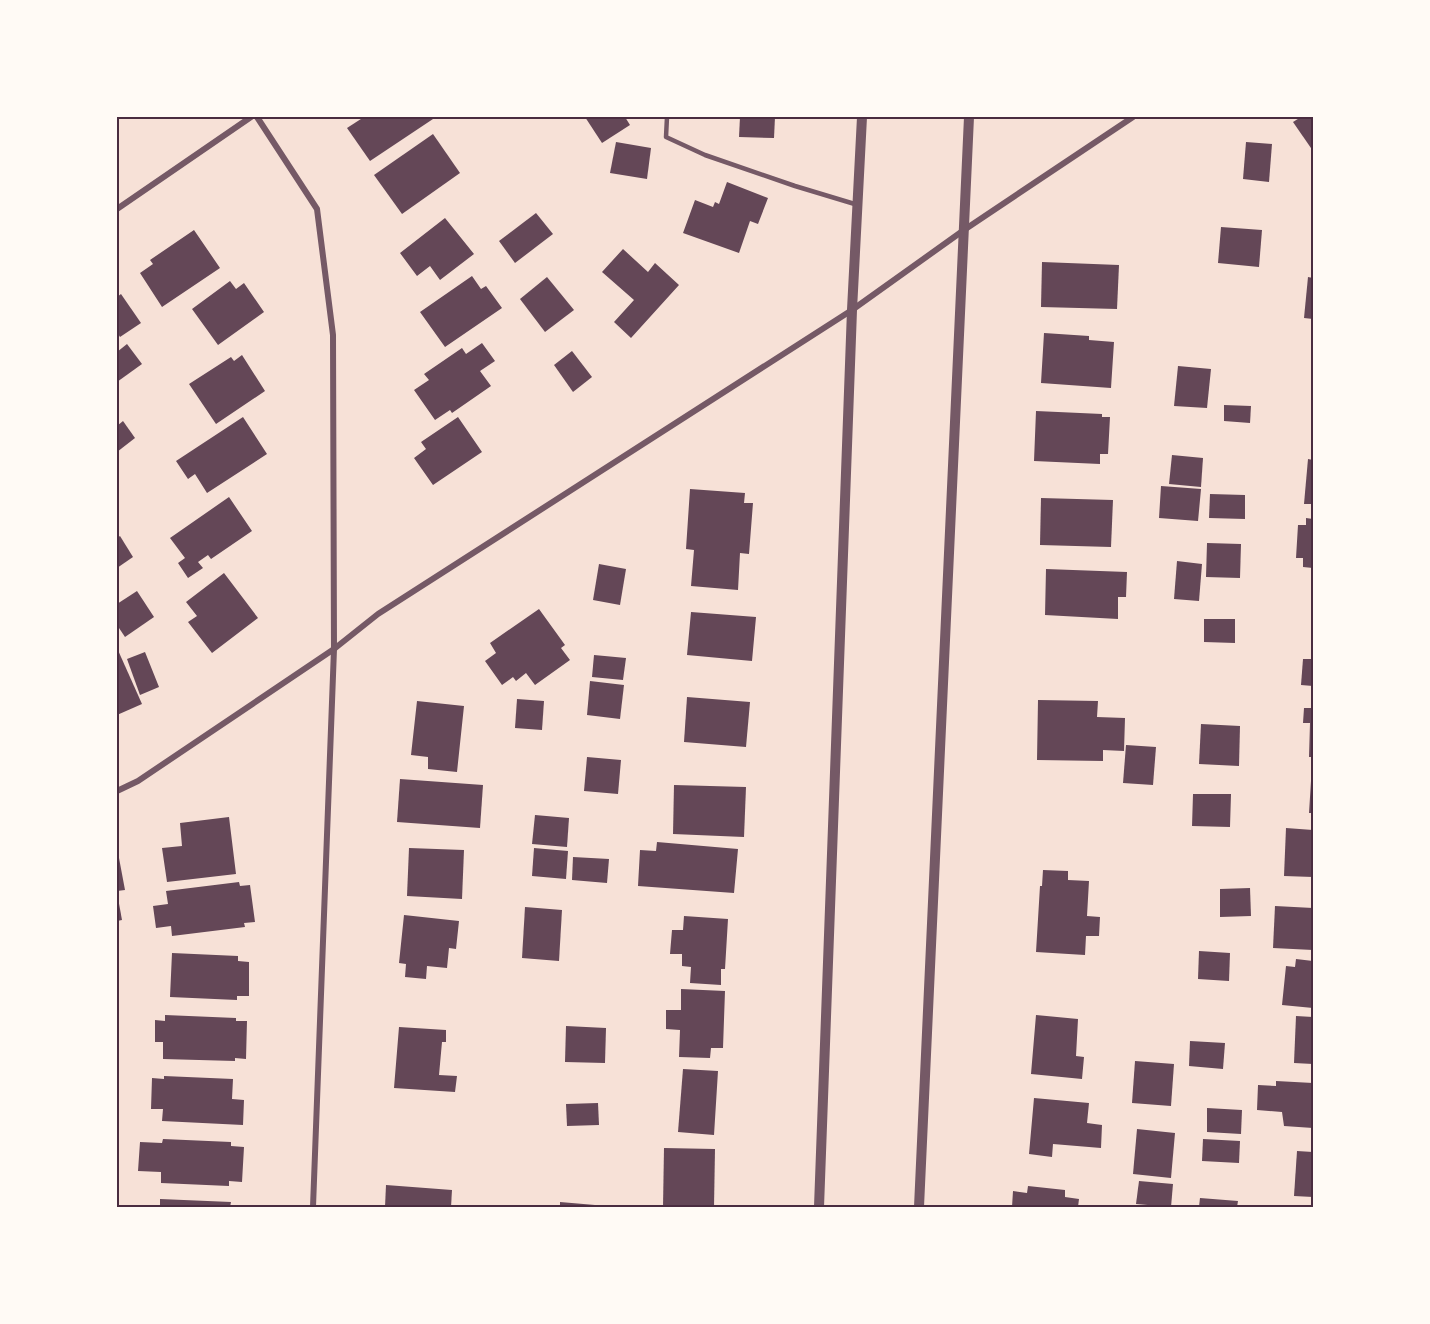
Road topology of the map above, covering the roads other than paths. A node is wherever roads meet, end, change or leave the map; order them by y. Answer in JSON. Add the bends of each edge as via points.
{"nodes":[{"id":1,"x":251,"y":117,"type":"edge"},
{"id":2,"x":257,"y":117,"type":"edge"},
{"id":3,"x":667,"y":117,"type":"edge"},
{"id":4,"x":862,"y":117,"type":"edge"},
{"id":5,"x":969,"y":117,"type":"edge"},
{"id":6,"x":1133,"y":117,"type":"edge"},
{"id":7,"x":858,"y":205,"type":"junction"},
{"id":8,"x":117,"y":209,"type":"edge"},
{"id":9,"x":964,"y":230,"type":"junction"},
{"id":10,"x":852,"y":310,"type":"junction"},
{"id":11,"x":334,"y":649,"type":"junction"},
{"id":12,"x":117,"y":791,"type":"edge"},
{"id":13,"x":313,"y":1207,"type":"edge"},
{"id":14,"x":819,"y":1207,"type":"edge"},
{"id":15,"x":919,"y":1207,"type":"edge"}],
"edges":[{"from":1,"to":8,"type":"street"},
{"from":2,"to":11,"type":"street","via":[[316,209],[318,220],[333,335]]},
{"from":3,"to":7,"type":"lane","via":[[666,136],[705,155]]},
{"from":4,"to":7,"type":"street"},
{"from":5,"to":9,"type":"street"},
{"from":6,"to":9,"type":"street"},
{"from":7,"to":10,"type":"street"},
{"from":9,"to":10,"type":"street"},
{"from":9,"to":15,"type":"street"},
{"from":10,"to":11,"type":"street","via":[[378,614]]},
{"from":10,"to":14,"type":"street"},
{"from":11,"to":12,"type":"street","via":[[138,781]]},
{"from":11,"to":13,"type":"street"}]}
